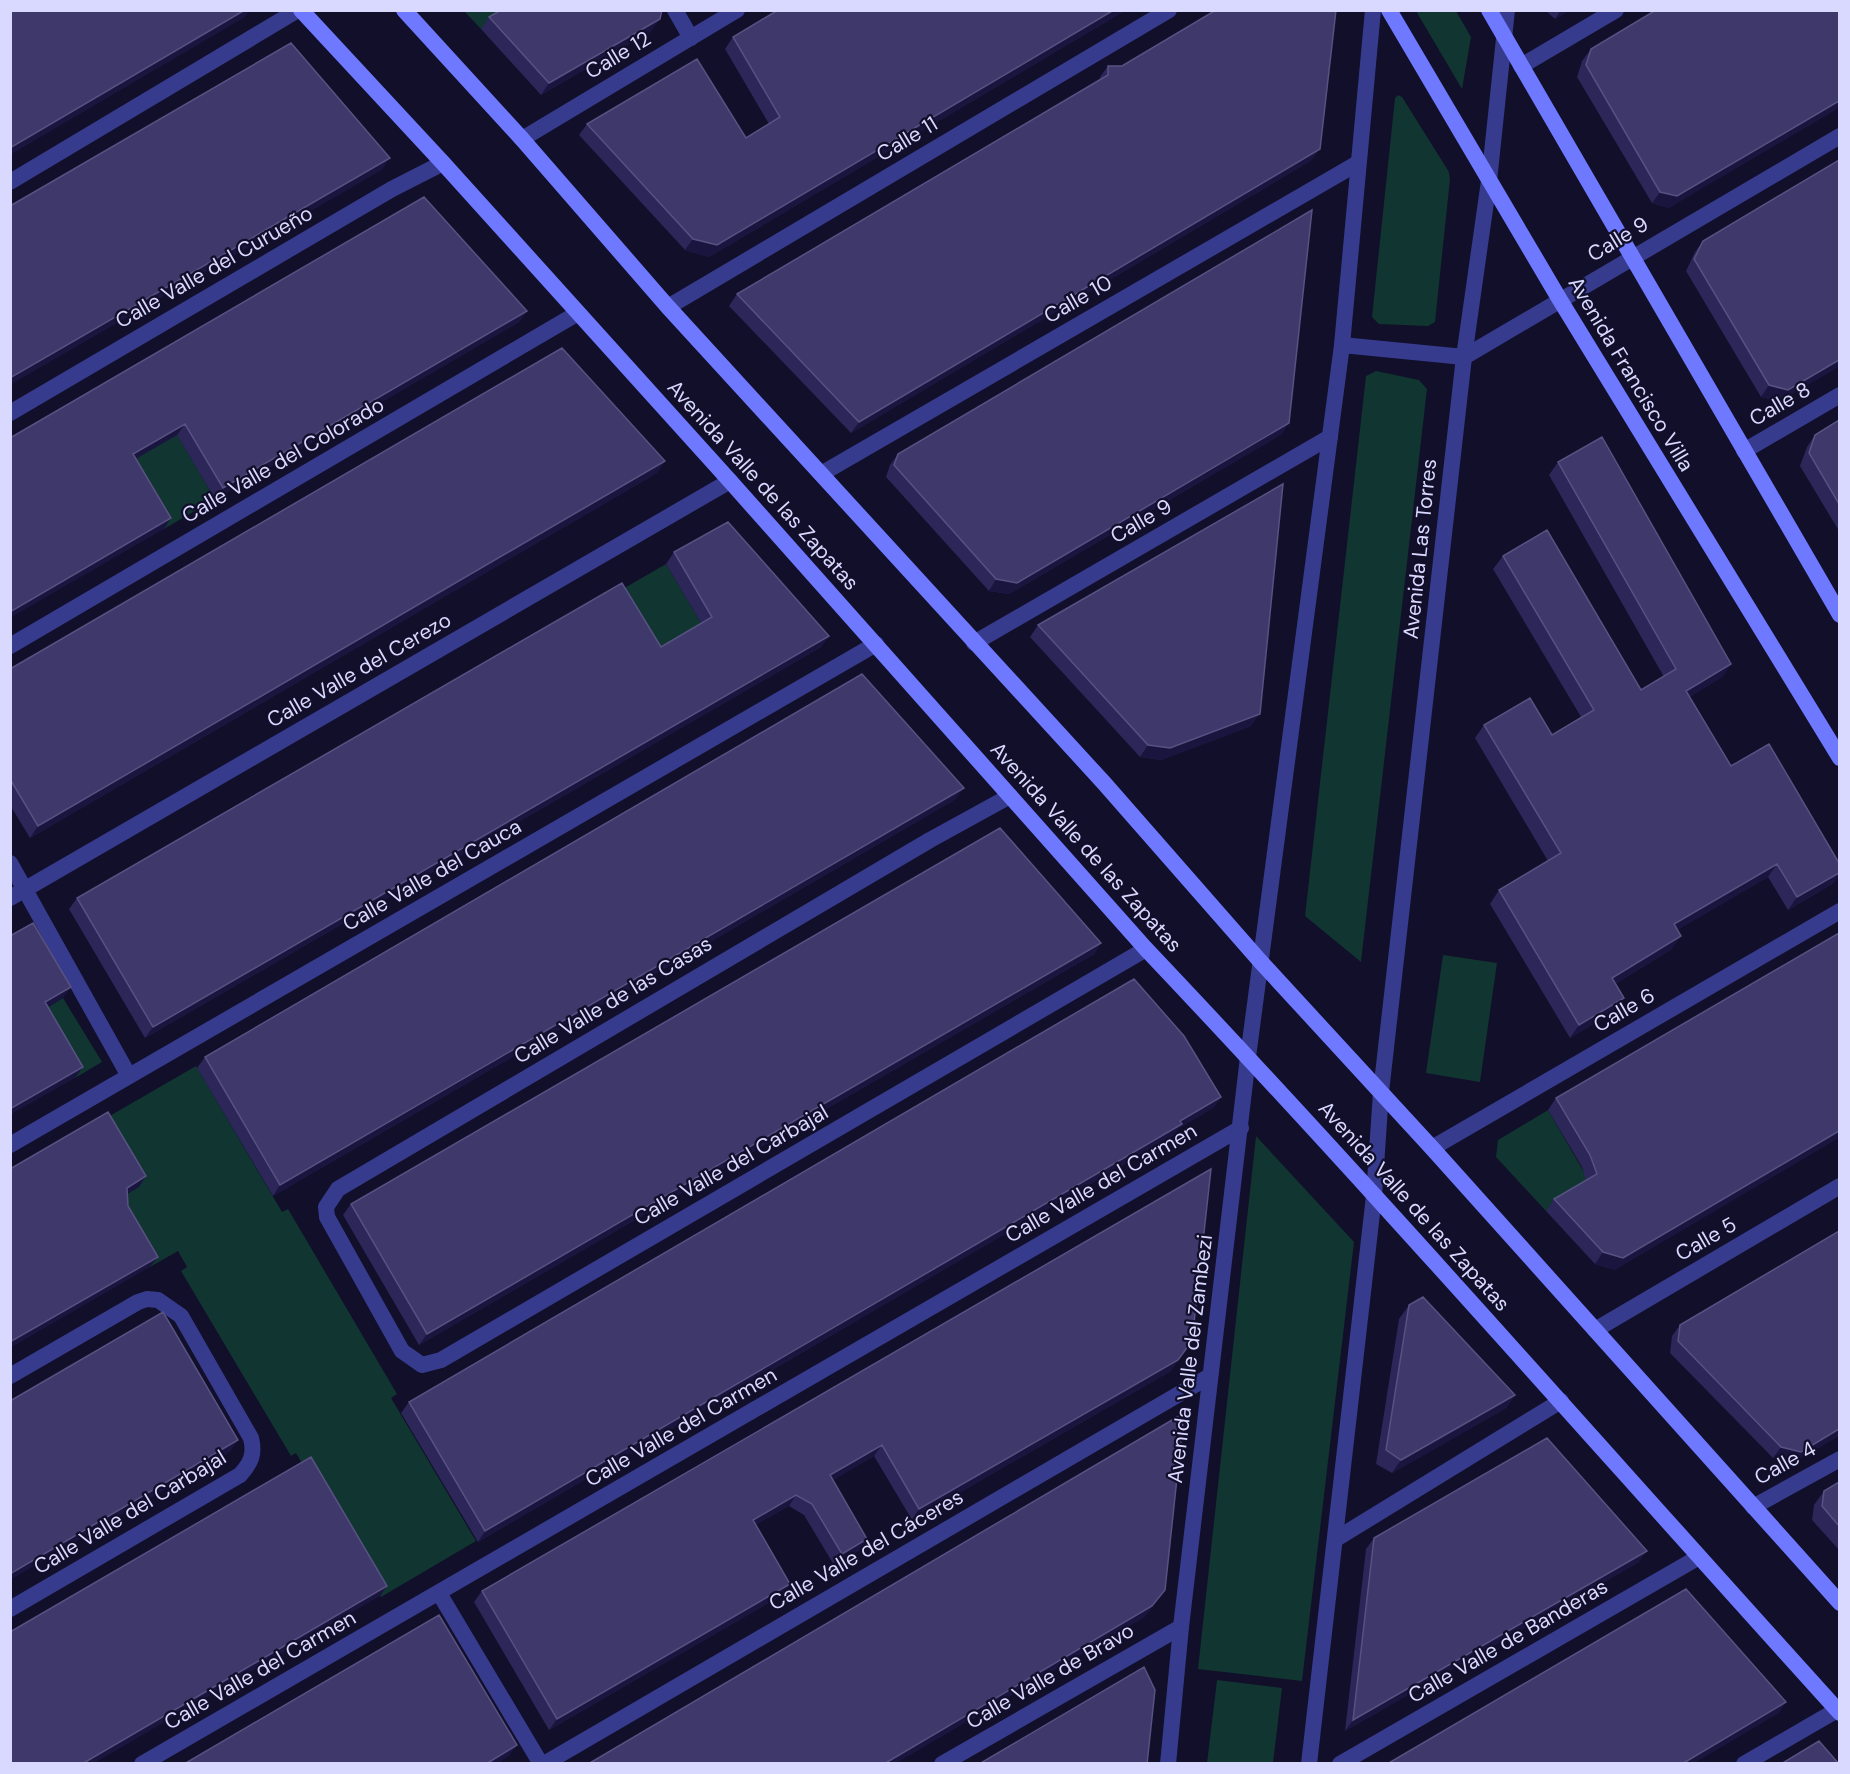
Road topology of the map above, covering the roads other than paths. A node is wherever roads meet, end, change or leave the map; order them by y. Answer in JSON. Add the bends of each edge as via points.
{"nodes":[{"id":1,"x":299,"y":10,"type":"edge"},
{"id":2,"x":404,"y":10,"type":"edge"},
{"id":3,"x":675,"y":10,"type":"edge"},
{"id":4,"x":737,"y":10,"type":"edge"},
{"id":5,"x":1169,"y":10,"type":"edge"},
{"id":6,"x":1373,"y":10,"type":"edge"},
{"id":7,"x":1389,"y":10,"type":"edge"},
{"id":8,"x":1489,"y":10,"type":"edge"},
{"id":9,"x":1507,"y":10,"type":"edge"},
{"id":10,"x":1616,"y":10,"type":"edge"},
{"id":11,"x":1504,"y":37,"type":"junction"},
{"id":12,"x":691,"y":38,"type":"junction"},
{"id":13,"x":1521,"y":66,"type":"junction"},
{"id":14,"x":1839,"y":136,"type":"edge"},
{"id":15,"x":522,"y":139,"type":"junction"},
{"id":16,"x":443,"y":163,"type":"junction"},
{"id":17,"x":1358,"y":164,"type":"junction"},
{"id":18,"x":1489,"y":181,"type":"junction"},
{"id":19,"x":10,"y":182,"type":"edge"},
{"id":20,"x":1631,"y":257,"type":"junction"},
{"id":21,"x":1560,"y":300,"type":"junction"},
{"id":22,"x":668,"y":307,"type":"junction"},
{"id":23,"x":578,"y":313,"type":"junction"},
{"id":24,"x":1342,"y":345,"type":"junction"},
{"id":25,"x":1464,"y":357,"type":"junction"},
{"id":26,"x":1839,"y":395,"type":"edge"},
{"id":27,"x":10,"y":413,"type":"edge"},
{"id":28,"x":1330,"y":437,"type":"junction"},
{"id":29,"x":1744,"y":452,"type":"junction"},
{"id":30,"x":821,"y":474,"type":"junction"},
{"id":31,"x":730,"y":481,"type":"junction"},
{"id":32,"x":1839,"y":615,"type":"edge"},
{"id":33,"x":974,"y":643,"type":"junction"},
{"id":34,"x":876,"y":644,"type":"junction"},
{"id":35,"x":10,"y":646,"type":"edge"},
{"id":36,"x":1839,"y":758,"type":"edge"},
{"id":37,"x":1010,"y":796,"type":"junction"},
{"id":38,"x":10,"y":863,"type":"edge"},
{"id":39,"x":18,"y":894,"type":"edge"},
{"id":40,"x":1839,"y":911,"type":"edge"},
{"id":41,"x":1146,"y":949,"type":"junction"},
{"id":42,"x":1260,"y":961,"type":"junction"},
{"id":43,"x":1248,"y":1057,"type":"junction"},
{"id":44,"x":129,"y":1076,"type":"junction"},
{"id":45,"x":1381,"y":1092,"type":"junction"},
{"id":46,"x":1241,"y":1128,"type":"junction"},
{"id":47,"x":10,"y":1145,"type":"edge"},
{"id":48,"x":1432,"y":1148,"type":"junction"},
{"id":49,"x":1839,"y":1186,"type":"edge"},
{"id":50,"x":1374,"y":1196,"type":"junction"},
{"id":51,"x":366,"y":1288,"type":"joint"},
{"id":52,"x":1595,"y":1330,"type":"junction"},
{"id":53,"x":10,"y":1376,"type":"edge"},
{"id":54,"x":1210,"y":1376,"type":"junction"},
{"id":55,"x":1561,"y":1401,"type":"junction"},
{"id":56,"x":1839,"y":1459,"type":"edge"},
{"id":57,"x":1753,"y":1507,"type":"junction"},
{"id":58,"x":1335,"y":1539,"type":"junction"},
{"id":59,"x":1699,"y":1557,"type":"junction"},
{"id":60,"x":439,"y":1593,"type":"junction"},
{"id":61,"x":1839,"y":1603,"type":"edge"},
{"id":62,"x":10,"y":1609,"type":"edge"},
{"id":63,"x":1181,"y":1627,"type":"junction"},
{"id":64,"x":1838,"y":1711,"type":"edge"},
{"id":65,"x":142,"y":1764,"type":"edge"},
{"id":66,"x":543,"y":1764,"type":"edge"},
{"id":67,"x":942,"y":1764,"type":"edge"},
{"id":68,"x":1168,"y":1764,"type":"edge"},
{"id":69,"x":1309,"y":1764,"type":"edge"},
{"id":70,"x":1340,"y":1764,"type":"edge"},
{"id":71,"x":1744,"y":1764,"type":"edge"}],
"edges":[{"from":1,"to":16,"type":"main road","name":"Avenida Valle de las Zapatas"},
{"from":1,"to":19,"type":"street"},
{"from":2,"to":15,"type":"main road"},
{"from":3,"to":12,"type":"street"},
{"from":4,"to":12,"type":"street","name":"Calle 12"},
{"from":5,"to":22,"type":"street","name":"Calle 11"},
{"from":6,"to":17,"type":"street"},
{"from":7,"to":18,"type":"main road","name":"Avenida Francisco Villa"},
{"from":8,"to":11,"type":"main road"},
{"from":9,"to":11,"type":"street","name":"Avenida Las Torres"},
{"from":10,"to":13,"type":"street"},
{"from":11,"to":13,"type":"main road"},
{"from":11,"to":18,"type":"street","name":"Avenida Las Torres"},
{"from":12,"to":15,"type":"street","name":"Calle 12"},
{"from":13,"to":20,"type":"main road"},
{"from":14,"to":20,"type":"street","name":"Calle 9"},
{"from":15,"to":22,"type":"main road"},
{"from":16,"to":23,"type":"main road","name":"Avenida Valle de las Zapatas"},
{"from":16,"to":27,"type":"street","name":"Calle Valle del Curueño","via":[[381,195]]},
{"from":17,"to":24,"type":"street"},
{"from":17,"to":30,"type":"street","name":"Calle 10"},
{"from":18,"to":21,"type":"main road","name":"Avenida Francisco Villa"},
{"from":18,"to":25,"type":"street","name":"Avenida Las Torres"},
{"from":20,"to":21,"type":"street","name":"Calle 9"},
{"from":20,"to":29,"type":"main road"},
{"from":21,"to":25,"type":"street","name":"Calle 9"},
{"from":21,"to":36,"type":"main road","name":"Avenida Francisco Villa"},
{"from":22,"to":30,"type":"main road"},
{"from":23,"to":31,"type":"main road","name":"Avenida Valle de las Zapatas"},
{"from":23,"to":35,"type":"street","name":"Calle Valle del Colorado"},
{"from":24,"to":25,"type":"street"},
{"from":24,"to":28,"type":"street"},
{"from":25,"to":45,"type":"street","name":"Avenida Las Torres"},
{"from":26,"to":29,"type":"street","name":"Calle 8"},
{"from":28,"to":33,"type":"street","name":"Calle 9"},
{"from":28,"to":42,"type":"street"},
{"from":29,"to":32,"type":"main road"},
{"from":30,"to":33,"type":"main road"},
{"from":31,"to":34,"type":"main road","name":"Avenida Valle de las Zapatas"},
{"from":31,"to":39,"type":"street","name":"Calle Valle del Cerezo"},
{"from":33,"to":42,"type":"main road","via":[[1104,783]]},
{"from":34,"to":37,"type":"main road","name":"Avenida Valle de las Zapatas"},
{"from":34,"to":44,"type":"street","name":"Calle Valle del Cauca"},
{"from":37,"to":41,"type":"main road","name":"Avenida Valle de las Zapatas"},
{"from":37,"to":51,"type":"street","name":"Calle Valle de las Casas","via":[[338,1189],[326,1206],[327,1217]]},
{"from":38,"to":39,"type":"street"},
{"from":39,"to":44,"type":"street"},
{"from":40,"to":48,"type":"street","name":"Calle 6"},
{"from":41,"to":43,"type":"main road","name":"Avenida Valle de las Zapatas"},
{"from":41,"to":51,"type":"street","name":"Calle Valle del Carbajal","via":[[441,1360],[422,1365],[402,1351]]},
{"from":42,"to":43,"type":"street","name":"Avenida Valle del Zambezi"},
{"from":42,"to":45,"type":"main road"},
{"from":43,"to":46,"type":"street","name":"Avenida Valle del Zambezi"},
{"from":43,"to":50,"type":"main road","name":"Avenida Valle de las Zapatas"},
{"from":44,"to":47,"type":"street","name":"Calle Valle del Cauca"},
{"from":45,"to":48,"type":"main road"},
{"from":45,"to":50,"type":"street"},
{"from":46,"to":54,"type":"street","name":"Avenida Valle del Zambezi"},
{"from":46,"to":60,"type":"street","name":"Calle Valle del Carmen"},
{"from":48,"to":52,"type":"main road"},
{"from":49,"to":52,"type":"street","name":"Calle 5"},
{"from":50,"to":55,"type":"main road","name":"Avenida Valle de las Zapatas"},
{"from":50,"to":58,"type":"street"},
{"from":52,"to":57,"type":"main road"},
{"from":53,"to":62,"type":"street","name":"Calle Valle del Carbajal","via":[[147,1299],[158,1300],[181,1316],[251,1438],[252,1457],[240,1475]]},
{"from":54,"to":63,"type":"street","name":"Avenida Valle del Zambezi"},
{"from":54,"to":66,"type":"street","name":"Calle Valle del Cáceres"},
{"from":55,"to":58,"type":"street"},
{"from":55,"to":59,"type":"main road","name":"Avenida Valle de las Zapatas"},
{"from":56,"to":57,"type":"street","name":"Calle 4"},
{"from":57,"to":61,"type":"main road"},
{"from":58,"to":69,"type":"street"},
{"from":59,"to":64,"type":"main road","name":"Avenida Valle de las Zapatas"},
{"from":59,"to":70,"type":"street","name":"Calle Valle de Banderas"},
{"from":60,"to":65,"type":"street","name":"Calle Valle del Carmen"},
{"from":60,"to":66,"type":"street"},
{"from":63,"to":67,"type":"street","name":"Calle Valle de Bravo"},
{"from":63,"to":68,"type":"street","name":"Avenida Valle del Zambezi"},
{"from":64,"to":71,"type":"street"}]}
